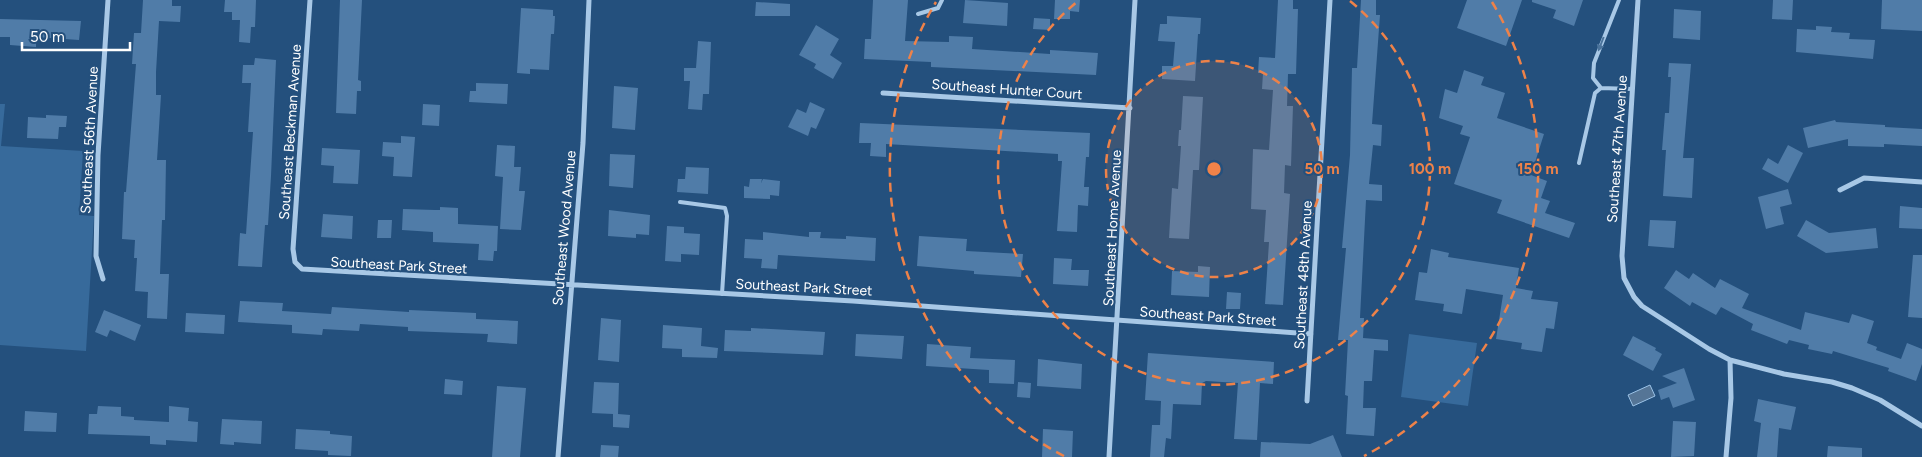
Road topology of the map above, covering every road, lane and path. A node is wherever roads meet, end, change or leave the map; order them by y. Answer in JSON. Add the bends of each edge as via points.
{"nodes":[{"id":1,"x":108,"y":0,"type":"edge"},
{"id":2,"x":310,"y":0,"type":"edge"},
{"id":3,"x":589,"y":0,"type":"edge"},
{"id":4,"x":942,"y":0,"type":"edge"},
{"id":5,"x":1136,"y":0,"type":"edge"},
{"id":6,"x":1330,"y":0,"type":"edge"},
{"id":7,"x":1619,"y":0,"type":"edge"},
{"id":8,"x":1638,"y":0,"type":"edge"},
{"id":9,"x":918,"y":14,"type":"dead end"},
{"id":10,"x":1601,"y":88,"type":"junction"},
{"id":11,"x":1632,"y":89,"type":"junction"},
{"id":12,"x":883,"y":92,"type":"dead end"},
{"id":13,"x":1130,"y":108,"type":"junction"},
{"id":14,"x":1579,"y":163,"type":"dead end"},
{"id":15,"x":1922,"y":182,"type":"edge"},
{"id":16,"x":1840,"y":190,"type":"dead end"},
{"id":17,"x":680,"y":202,"type":"dead end"},
{"id":18,"x":297,"y":266,"type":"joint"},
{"id":19,"x":103,"y":279,"type":"dead end"},
{"id":20,"x":572,"y":285,"type":"junction"},
{"id":21,"x":722,"y":294,"type":"junction"},
{"id":22,"x":1117,"y":321,"type":"junction"},
{"id":23,"x":1310,"y":334,"type":"junction"},
{"id":24,"x":1730,"y":360,"type":"junction"},
{"id":25,"x":1307,"y":401,"type":"dead end"},
{"id":26,"x":1922,"y":426,"type":"edge"},
{"id":27,"x":558,"y":457,"type":"edge"},
{"id":28,"x":1109,"y":457,"type":"edge"},
{"id":29,"x":1726,"y":457,"type":"edge"}],
"edges":[{"from":1,"to":19,"type":"street","name":"Southeast 56th Avenue","via":[[98,155],[96,256]]},
{"from":2,"to":18,"type":"street","name":"Southeast Beckman Avenue","via":[[293,249]]},
{"from":3,"to":20,"type":"street","name":"Southeast Wood Avenue","via":[[583,143]]},
{"from":4,"to":9,"type":"lane","via":[[938,8]]},
{"from":5,"to":13,"type":"street","name":"Southeast Home Avenue"},
{"from":6,"to":23,"type":"street","name":"Southeast 48th Avenue"},
{"from":7,"to":10,"type":"lane","one_way":true,"via":[[1594,63],[1594,78]]},
{"from":8,"to":11,"type":"street","name":"Southeast 47th Avenue"},
{"from":10,"to":11,"type":"lane"},
{"from":10,"to":14,"type":"lane","via":[[1595,93]]},
{"from":11,"to":24,"type":"street","name":"Southeast 47th Avenue","via":[[1622,256],[1624,278],[1634,297],[1651,314]]},
{"from":12,"to":13,"type":"street","name":"Southeast Hunter Court"},
{"from":13,"to":22,"type":"street","name":"Southeast Home Avenue"},
{"from":15,"to":16,"type":"street","via":[[1864,178]]},
{"from":17,"to":21,"type":"lane","via":[[725,208]]},
{"from":18,"to":20,"type":"street","name":"Southeast Park Street","via":[[306,270]]},
{"from":20,"to":21,"type":"street","name":"Southeast Park Street"},
{"from":20,"to":27,"type":"street","name":"Southeast Wood Avenue"},
{"from":21,"to":22,"type":"street","name":"Southeast Park Street"},
{"from":22,"to":23,"type":"street","name":"Southeast Park Street"},
{"from":22,"to":28,"type":"street","name":"Southeast Home Avenue"},
{"from":23,"to":25,"type":"street","name":"Southeast 48th Avenue"},
{"from":24,"to":26,"type":"street","via":[[1852,388],[1880,400]]},
{"from":24,"to":29,"type":"street","via":[[1731,398]]}]}
